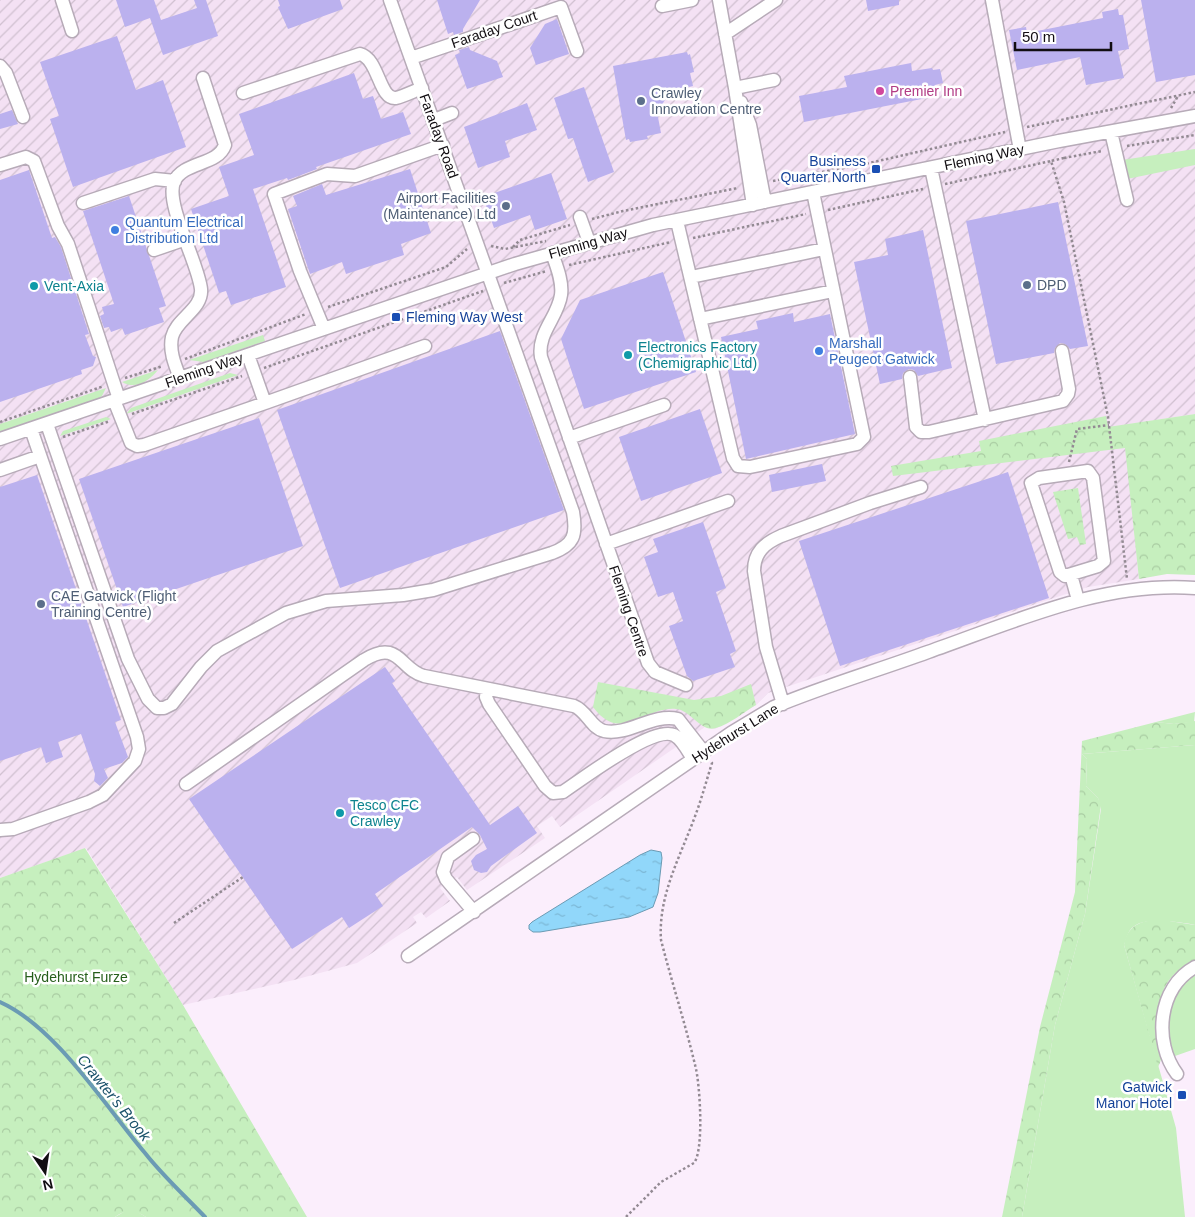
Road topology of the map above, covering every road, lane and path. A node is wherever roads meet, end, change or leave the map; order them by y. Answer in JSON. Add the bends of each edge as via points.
{"nodes":[{"id":1,"x":62,"y":0,"type":"edge"},
{"id":2,"x":390,"y":0,"type":"edge"},
{"id":3,"x":692,"y":0,"type":"edge"},
{"id":4,"x":719,"y":0,"type":"edge"},
{"id":5,"x":776,"y":0,"type":"edge"},
{"id":6,"x":992,"y":0,"type":"edge"},
{"id":7,"x":560,"y":3,"type":"edge"},
{"id":8,"x":662,"y":6,"type":"dead end"},
{"id":9,"x":72,"y":31,"type":"dead end"},
{"id":10,"x":725,"y":34,"type":"junction"},
{"id":11,"x":577,"y":51,"type":"dead end"},
{"id":12,"x":411,"y":58,"type":"junction"},
{"id":13,"x":0,"y":66,"type":"edge"},
{"id":14,"x":203,"y":78,"type":"dead end"},
{"id":15,"x":774,"y":80,"type":"dead end"},
{"id":16,"x":422,"y":88,"type":"junction"},
{"id":17,"x":735,"y":88,"type":"junction"},
{"id":18,"x":1195,"y":92,"type":"edge"},
{"id":19,"x":244,"y":93,"type":"dead end"},
{"id":20,"x":452,"y":113,"type":"dead end"},
{"id":21,"x":1195,"y":116,"type":"edge"},
{"id":22,"x":23,"y":117,"type":"dead end"},
{"id":23,"x":434,"y":120,"type":"junction"},
{"id":24,"x":1016,"y":130,"type":"junction"},
{"id":25,"x":1111,"y":132,"type":"junction"},
{"id":26,"x":443,"y":145,"type":"junction"},
{"id":27,"x":1020,"y":150,"type":"junction"},
{"id":28,"x":1064,"y":158,"type":"dead end"},
{"id":29,"x":0,"y":165,"type":"edge"},
{"id":30,"x":931,"y":168,"type":"junction"},
{"id":31,"x":175,"y":181,"type":"junction"},
{"id":32,"x":755,"y":184,"type":"junction"},
{"id":33,"x":813,"y":192,"type":"junction"},
{"id":34,"x":1127,"y":200,"type":"dead end"},
{"id":35,"x":83,"y":203,"type":"dead end"},
{"id":36,"x":759,"y":203,"type":"junction"},
{"id":37,"x":581,"y":219,"type":"junction"},
{"id":38,"x":677,"y":221,"type":"junction"},
{"id":39,"x":186,"y":239,"type":"junction"},
{"id":40,"x":590,"y":242,"type":"junction"},
{"id":41,"x":512,"y":248,"type":"dead end"},
{"id":42,"x":824,"y":249,"type":"junction"},
{"id":43,"x":154,"y":250,"type":"dead end"},
{"id":44,"x":552,"y":253,"type":"junction"},
{"id":45,"x":446,"y":267,"type":"dead end"},
{"id":46,"x":489,"y":272,"type":"junction"},
{"id":47,"x":691,"y":277,"type":"junction"},
{"id":48,"x":522,"y":278,"type":"dead end"},
{"id":49,"x":494,"y":287,"type":"junction"},
{"id":50,"x":833,"y":291,"type":"junction"},
{"id":51,"x":317,"y":310,"type":"junction"},
{"id":52,"x":700,"y":319,"type":"junction"},
{"id":53,"x":324,"y":329,"type":"junction"},
{"id":54,"x":425,"y":346,"type":"dead end"},
{"id":55,"x":1062,"y":351,"type":"dead end"},
{"id":56,"x":248,"y":355,"type":"junction"},
{"id":57,"x":174,"y":362,"type":"junction"},
{"id":58,"x":254,"y":372,"type":"junction"},
{"id":59,"x":910,"y":377,"type":"dead end"},
{"id":60,"x":180,"y":378,"type":"junction"},
{"id":61,"x":114,"y":382,"type":"junction"},
{"id":62,"x":117,"y":400,"type":"junction"},
{"id":63,"x":265,"y":403,"type":"junction"},
{"id":64,"x":664,"y":405,"type":"dead end"},
{"id":65,"x":121,"y":418,"type":"junction"},
{"id":66,"x":985,"y":420,"type":"junction"},
{"id":67,"x":0,"y":422,"type":"edge"},
{"id":68,"x":47,"y":424,"type":"junction"},
{"id":69,"x":1109,"y":425,"type":"junction"},
{"id":70,"x":30,"y":429,"type":"junction"},
{"id":71,"x":569,"y":438,"type":"junction"},
{"id":72,"x":0,"y":439,"type":"edge"},
{"id":73,"x":52,"y":441,"type":"junction"},
{"id":74,"x":40,"y":456,"type":"junction"},
{"id":75,"x":0,"y":470,"type":"edge"},
{"id":76,"x":1070,"y":474,"type":"junction"},
{"id":77,"x":921,"y":487,"type":"dead end"},
{"id":78,"x":728,"y":501,"type":"dead end"},
{"id":79,"x":606,"y":544,"type":"junction"},
{"id":80,"x":1071,"y":575,"type":"junction"},
{"id":81,"x":1195,"y":588,"type":"edge"},
{"id":82,"x":1128,"y":590,"type":"junction"},
{"id":83,"x":1078,"y":600,"type":"junction"},
{"id":84,"x":686,"y":685,"type":"dead end"},
{"id":85,"x":487,"y":689,"type":"junction"},
{"id":86,"x":783,"y":704,"type":"junction"},
{"id":87,"x":698,"y":755,"type":"junction"},
{"id":88,"x":186,"y":784,"type":"dead end"},
{"id":89,"x":0,"y":830,"type":"edge"},
{"id":90,"x":473,"y":839,"type":"dead end"},
{"id":91,"x":243,"y":877,"type":"dead end"},
{"id":92,"x":474,"y":912,"type":"junction"},
{"id":93,"x":174,"y":923,"type":"dead end"},
{"id":94,"x":408,"y":956,"type":"dead end"},
{"id":95,"x":1195,"y":967,"type":"edge"},
{"id":96,"x":1177,"y":1074,"type":"dead end"},
{"id":97,"x":626,"y":1217,"type":"edge"}],
"edges":[{"from":1,"to":9,"type":"street"},
{"from":2,"to":12,"type":"street","name":"Faraday Road"},
{"from":3,"to":8,"type":"street"},
{"from":4,"to":10,"type":"street"},
{"from":5,"to":10,"type":"street"},
{"from":6,"to":24,"type":"street"},
{"from":7,"to":11,"type":"street","name":"Faraday Court"},
{"from":7,"to":12,"type":"street","name":"Faraday Court"},
{"from":10,"to":17,"type":"street"},
{"from":12,"to":16,"type":"street","name":"Faraday Road"},
{"from":13,"to":22,"type":"street","via":[[9,78]]},
{"from":14,"to":31,"type":"street","via":[[224,147],[219,155],[182,173]]},
{"from":15,"to":17,"type":"street"},
{"from":16,"to":19,"type":"street","via":[[391,98],[384,92],[370,60],[360,54]]},
{"from":16,"to":23,"type":"street","name":"Faraday Road"},
{"from":17,"to":32,"type":"street","via":[[749,121]]},
{"from":18,"to":24,"type":"path"},
{"from":20,"to":23,"type":"street"},
{"from":21,"to":25,"type":"street","name":"Fleming Way"},
{"from":23,"to":26,"type":"street","name":"Faraday Road"},
{"from":24,"to":27,"type":"street"},
{"from":24,"to":32,"type":"path","via":[[866,164]]},
{"from":25,"to":27,"type":"street","name":"Fleming Way"},
{"from":25,"to":34,"type":"street"},
{"from":26,"to":46,"type":"street","name":"Faraday Road"},
{"from":26,"to":51,"type":"street","via":[[355,176],[327,174],[274,194]]},
{"from":27,"to":30,"type":"street","name":"Fleming Way"},
{"from":28,"to":69,"type":"path","via":[[1051,161],[1064,202]]},
{"from":29,"to":61,"type":"street","via":[[26,157],[34,161],[68,244]]},
{"from":30,"to":33,"type":"street","name":"Fleming Way"},
{"from":30,"to":66,"type":"street"},
{"from":31,"to":35,"type":"street","via":[[155,179]]},
{"from":31,"to":39,"type":"street","via":[[173,200]]},
{"from":32,"to":36,"type":"street"},
{"from":32,"to":37,"type":"path"},
{"from":33,"to":36,"type":"street","name":"Fleming Way"},
{"from":33,"to":42,"type":"street"},
{"from":36,"to":38,"type":"street","name":"Fleming Way"},
{"from":37,"to":40,"type":"street"},
{"from":37,"to":41,"type":"path","via":[[520,240]]},
{"from":38,"to":40,"type":"street","name":"Fleming Way"},
{"from":38,"to":47,"type":"street"},
{"from":39,"to":43,"type":"street"},
{"from":39,"to":57,"type":"street","via":[[201,294],[174,334]]},
{"from":40,"to":44,"type":"street","name":"Fleming Way"},
{"from":42,"to":47,"type":"street"},
{"from":42,"to":50,"type":"street"},
{"from":44,"to":46,"type":"street","name":"Fleming Way"},
{"from":44,"to":71,"type":"street","name":"Fleming Centre","via":[[561,294],[541,340],[540,354]]},
{"from":45,"to":51,"type":"path"},
{"from":46,"to":49,"type":"street","name":"Faraday Road"},
{"from":46,"to":53,"type":"street","name":"Fleming Way"},
{"from":47,"to":52,"type":"street"},
{"from":48,"to":49,"type":"path"},
{"from":49,"to":58,"type":"path"},
{"from":49,"to":73,"type":"street","name":"Faraday Road","via":[[573,512],[570,544],[545,556],[433,590],[326,601],[286,613],[212,656],[176,700],[164,708],[150,703],[131,667]]},
{"from":50,"to":52,"type":"street"},
{"from":50,"to":52,"type":"street","via":[[864,434],[862,440],[857,444],[750,467],[738,466],[733,458]]},
{"from":51,"to":53,"type":"street"},
{"from":51,"to":57,"type":"path"},
{"from":53,"to":56,"type":"street","name":"Fleming Way"},
{"from":54,"to":63,"type":"street"},
{"from":55,"to":66,"type":"street","via":[[1069,389],[1064,401]]},
{"from":56,"to":58,"type":"street"},
{"from":56,"to":60,"type":"street","name":"Fleming Way"},
{"from":57,"to":60,"type":"street"},
{"from":57,"to":61,"type":"path"},
{"from":58,"to":63,"type":"street"},
{"from":58,"to":65,"type":"path"},
{"from":59,"to":66,"type":"street","via":[[916,427],[921,432]]},
{"from":60,"to":62,"type":"street","name":"Fleming Way"},
{"from":61,"to":62,"type":"street"},
{"from":61,"to":67,"type":"path"},
{"from":62,"to":65,"type":"street"},
{"from":62,"to":68,"type":"street","name":"Fleming Way"},
{"from":63,"to":65,"type":"street","via":[[140,446],[131,443]]},
{"from":64,"to":71,"type":"street"},
{"from":65,"to":73,"type":"path"},
{"from":68,"to":70,"type":"street","name":"Fleming Way"},
{"from":68,"to":73,"type":"street"},
{"from":69,"to":76,"type":"path","via":[[1077,430],[1069,456]]},
{"from":69,"to":82,"type":"path"},
{"from":70,"to":72,"type":"street","name":"Fleming Way"},
{"from":70,"to":74,"type":"street"},
{"from":71,"to":79,"type":"street","name":"Fleming Centre"},
{"from":74,"to":75,"type":"street"},
{"from":74,"to":89,"type":"street","via":[[138,741],[138,757],[125,774],[95,800]]},
{"from":76,"to":80,"type":"street","via":[[1088,471],[1092,475],[1104,559],[1098,566]]},
{"from":76,"to":80,"type":"street","via":[[1036,478],[1031,485],[1060,572],[1065,576]]},
{"from":77,"to":86,"type":"street","via":[[870,502],[781,536],[759,551],[754,571],[766,647]]},
{"from":78,"to":79,"type":"street"},
{"from":79,"to":84,"type":"street","name":"Fleming Centre","via":[[650,667],[660,675]]},
{"from":80,"to":83,"type":"street"},
{"from":81,"to":82,"type":"street","name":"Hydehurst Lane"},
{"from":82,"to":83,"type":"street","name":"Hydehurst Lane"},
{"from":83,"to":86,"type":"street","name":"Hydehurst Lane"},
{"from":85,"to":87,"type":"street","via":[[578,707],[598,728],[607,731],[619,731],[666,718],[678,719]]},
{"from":85,"to":87,"type":"street","via":[[486,697],[490,704],[553,793],[563,792],[636,743],[666,734],[673,734]]},
{"from":85,"to":88,"type":"street","via":[[420,675],[397,655],[376,655]]},
{"from":86,"to":87,"type":"street","name":"Hydehurst Lane","via":[[755,717]]},
{"from":87,"to":92,"type":"street","name":"Hydehurst Lane"},
{"from":87,"to":97,"type":"path","via":[[712,764],[666,889],[660,926],[660,940],[696,1070],[697,1159],[661,1182]]},
{"from":90,"to":92,"type":"street","via":[[448,857],[443,872]]},
{"from":91,"to":93,"type":"path"},
{"from":92,"to":94,"type":"street","name":"Hydehurst Lane"},
{"from":95,"to":96,"type":"street","via":[[1173,987],[1163,1015],[1168,1053]]}]}
